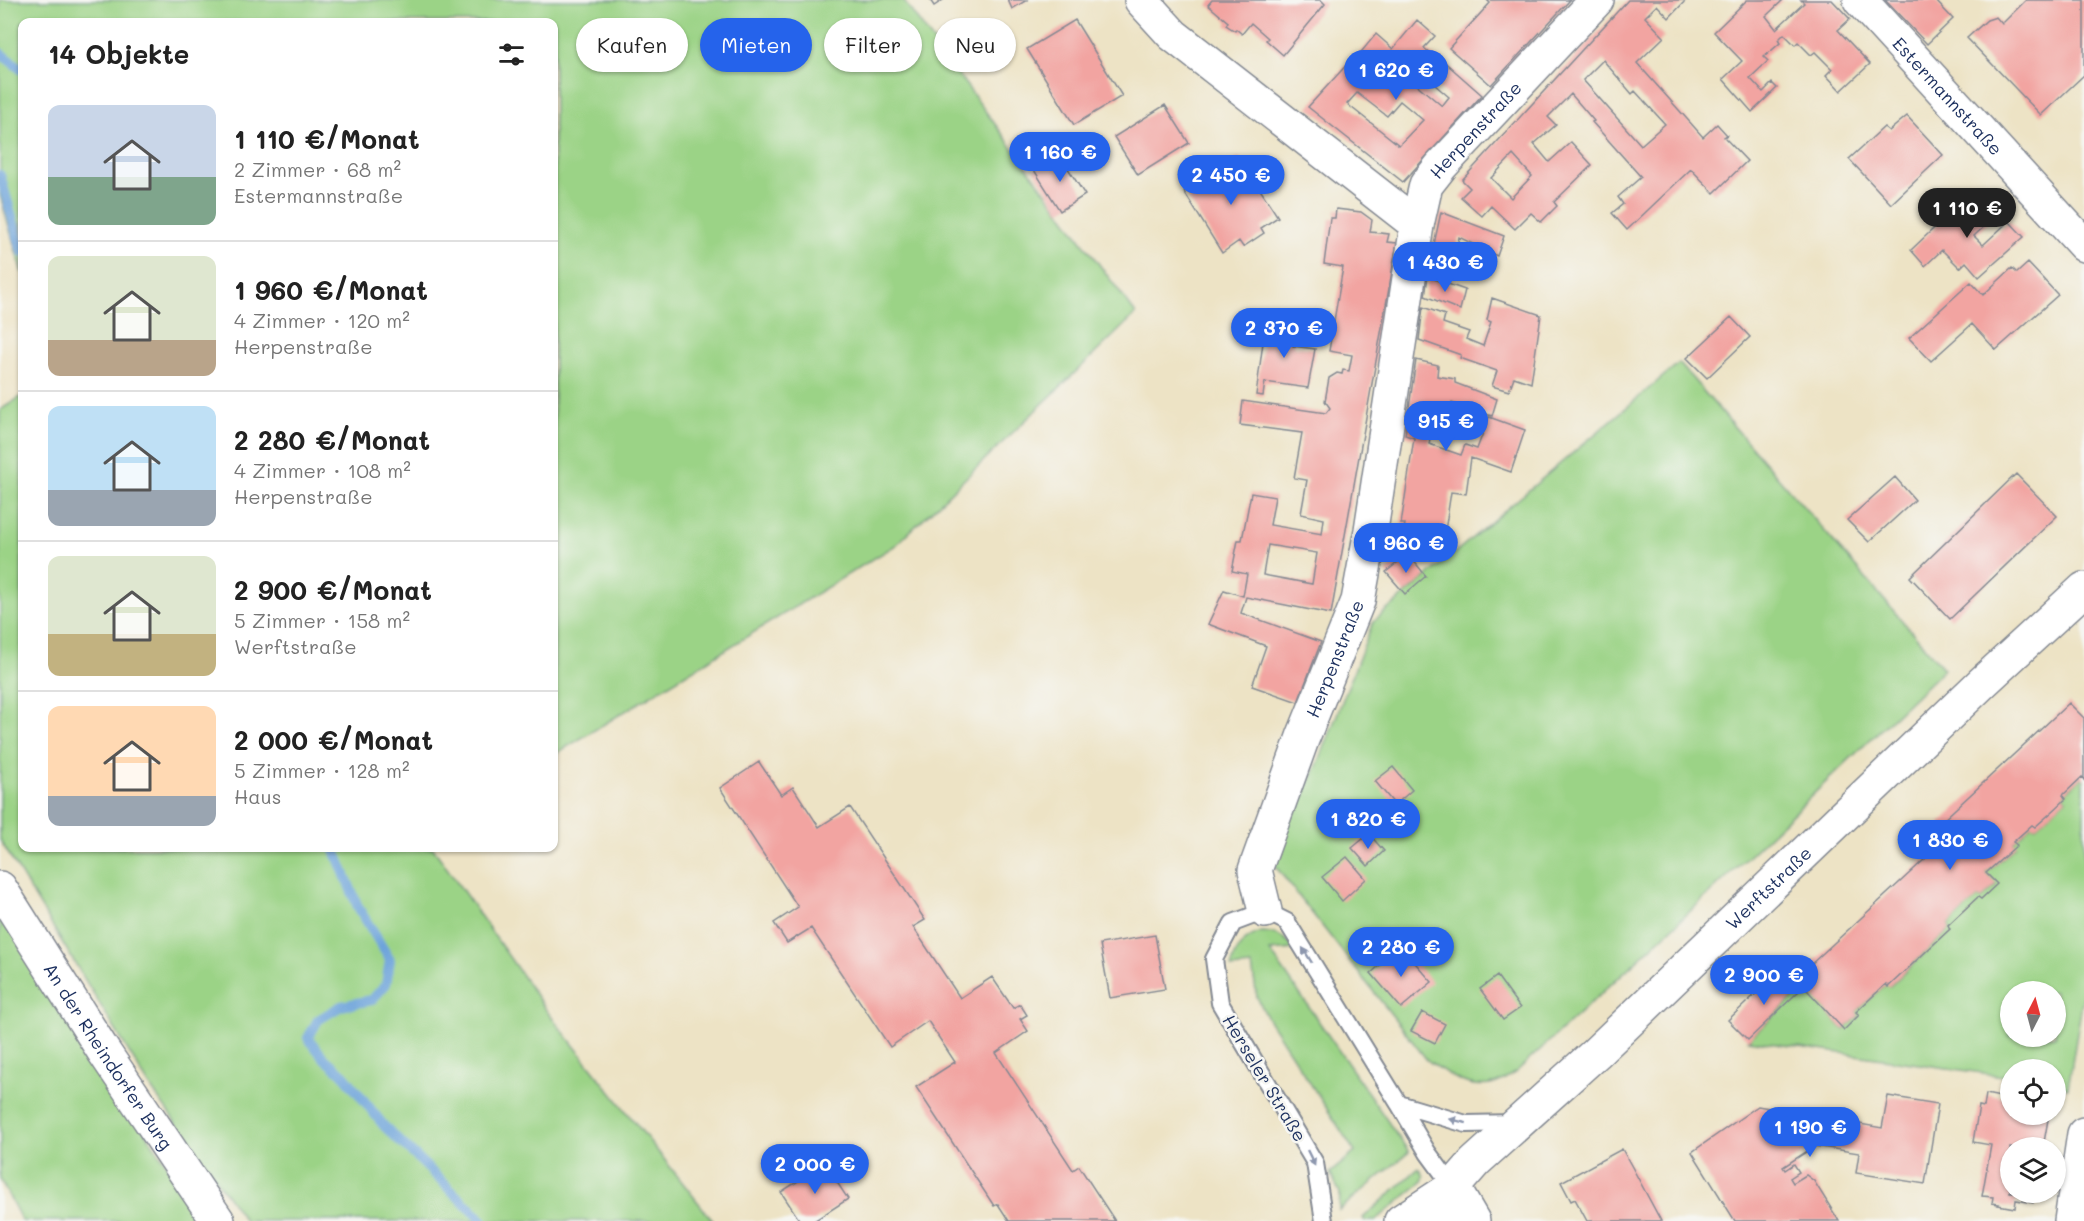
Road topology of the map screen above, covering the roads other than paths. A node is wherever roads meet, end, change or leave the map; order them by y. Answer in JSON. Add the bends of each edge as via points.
{"nodes":[{"id":1,"x":1141,"y":0,"type":"edge"},
{"id":2,"x":1597,"y":0,"type":"edge"},
{"id":3,"x":1860,"y":0,"type":"edge"},
{"id":4,"x":1417,"y":225,"type":"junction"},
{"id":5,"x":2084,"y":245,"type":"edge"},
{"id":6,"x":2084,"y":589,"type":"edge"},
{"id":7,"x":0,"y":888,"type":"edge"},
{"id":8,"x":1266,"y":911,"type":"junction"},
{"id":9,"x":1399,"y":1104,"type":"junction"},
{"id":10,"x":1517,"y":1123,"type":"junction"},
{"id":11,"x":2084,"y":1134,"type":"edge"},
{"id":12,"x":1453,"y":1187,"type":"junction"},
{"id":13,"x":218,"y":1221,"type":"edge"},
{"id":14,"x":1324,"y":1221,"type":"edge"},
{"id":15,"x":1401,"y":1221,"type":"edge"},
{"id":16,"x":1441,"y":1221,"type":"edge"},
{"id":17,"x":1473,"y":1221,"type":"edge"},
{"id":18,"x":2071,"y":1221,"type":"edge"}],
"edges":[{"from":1,"to":4,"type":"street","via":[[1173,35]]},
{"from":2,"to":4,"type":"street","name":"Herpenstraße","via":[[1441,166],[1426,185]]},
{"from":3,"to":5,"type":"street","name":"Estermannstraße"},
{"from":4,"to":8,"type":"street","name":"Herpenstraße","via":[[1358,602],[1255,870]]},
{"from":6,"to":10,"type":"street","name":"Werftstraße","via":[[1596,1053]]},
{"from":7,"to":13,"type":"street","name":"An der Rheindorfer Burg","via":[[104,1053]]},
{"from":9,"to":8,"type":"lane","one_way":true,"via":[[1287,922]]},
{"from":8,"to":14,"type":"lane","name":"Herseler Straße","one_way":true,"via":[[1233,923],[1214,958],[1220,1003],[1315,1163]]},
{"from":10,"to":9,"type":"lane","one_way":true,"via":[[1466,1124]]},
{"from":9,"to":12,"type":"lane"},
{"from":10,"to":12,"type":"street","name":"Werftstraße"},
{"from":11,"to":18,"type":"street"},
{"from":12,"to":15,"type":"street"},
{"from":12,"to":16,"type":"street","name":"Werftstraße"},
{"from":12,"to":17,"type":"street"}]}
